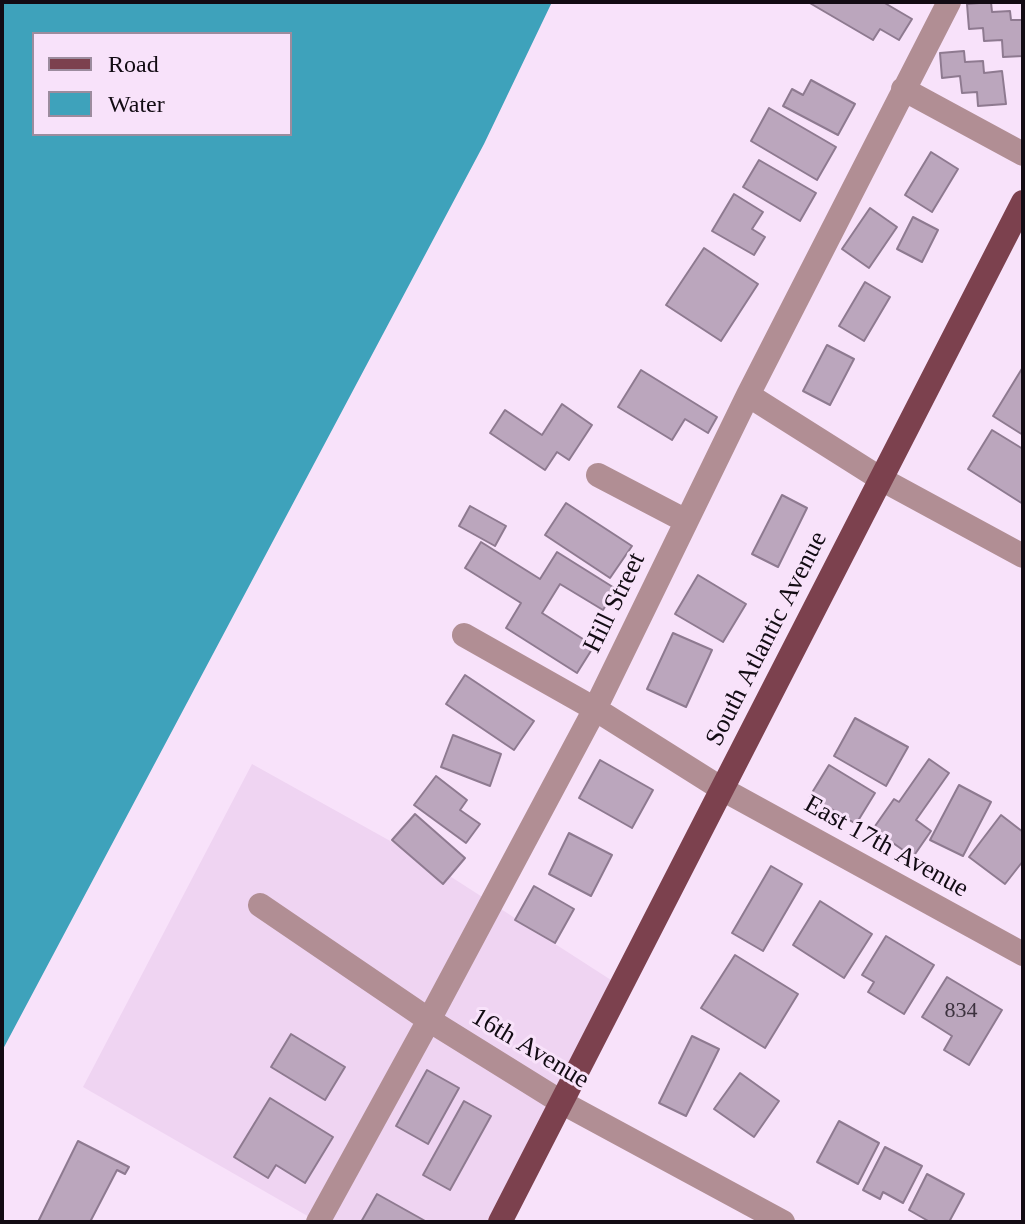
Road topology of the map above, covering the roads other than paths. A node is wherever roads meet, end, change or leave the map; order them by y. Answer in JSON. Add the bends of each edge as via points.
{"nodes":[{"id":1,"x":949,"y":2,"type":"edge"},
{"id":2,"x":903,"y":89,"type":"junction"},
{"id":3,"x":1023,"y":154,"type":"edge"},
{"id":4,"x":1023,"y":202,"type":"edge"},
{"id":5,"x":748,"y":395,"type":"junction"},
{"id":6,"x":598,"y":475,"type":"dead end"},
{"id":7,"x":881,"y":479,"type":"junction"},
{"id":8,"x":686,"y":521,"type":"junction"},
{"id":9,"x":1023,"y":556,"type":"edge"},
{"id":10,"x":464,"y":635,"type":"dead end"},
{"id":11,"x":595,"y":709,"type":"junction"},
{"id":12,"x":722,"y":789,"type":"junction"},
{"id":13,"x":260,"y":905,"type":"dead end"},
{"id":14,"x":1023,"y":954,"type":"edge"},
{"id":15,"x":429,"y":1020,"type":"junction"},
{"id":16,"x":561,"y":1102,"type":"junction"},
{"id":17,"x":318,"y":1222,"type":"edge"},
{"id":18,"x":500,"y":1222,"type":"edge"},
{"id":19,"x":783,"y":1222,"type":"edge"}],
"edges":[{"from":1,"to":2,"type":"street","name":"Hill Street"},
{"from":2,"to":3,"type":"street"},
{"from":2,"to":5,"type":"street","name":"Hill Street"},
{"from":4,"to":7,"type":"main road","name":"South Atlantic Avenue"},
{"from":5,"to":7,"type":"street"},
{"from":5,"to":8,"type":"street","name":"Hill Street"},
{"from":6,"to":8,"type":"street"},
{"from":7,"to":9,"type":"street"},
{"from":7,"to":12,"type":"main road","name":"South Atlantic Avenue"},
{"from":8,"to":11,"type":"street","name":"Hill Street"},
{"from":10,"to":11,"type":"street","name":"East 17th Avenue"},
{"from":11,"to":12,"type":"street","name":"East 17th Avenue"},
{"from":11,"to":15,"type":"street","name":"Hill Street"},
{"from":12,"to":14,"type":"street","name":"East 17th Avenue"},
{"from":12,"to":16,"type":"main road","name":"South Atlantic Avenue"},
{"from":13,"to":15,"type":"street","name":"16th Avenue"},
{"from":15,"to":16,"type":"street","name":"16th Avenue"},
{"from":15,"to":17,"type":"street","name":"Hill Street"},
{"from":16,"to":18,"type":"main road","name":"South Atlantic Avenue"},
{"from":16,"to":19,"type":"street","name":"16th Avenue"}]}
